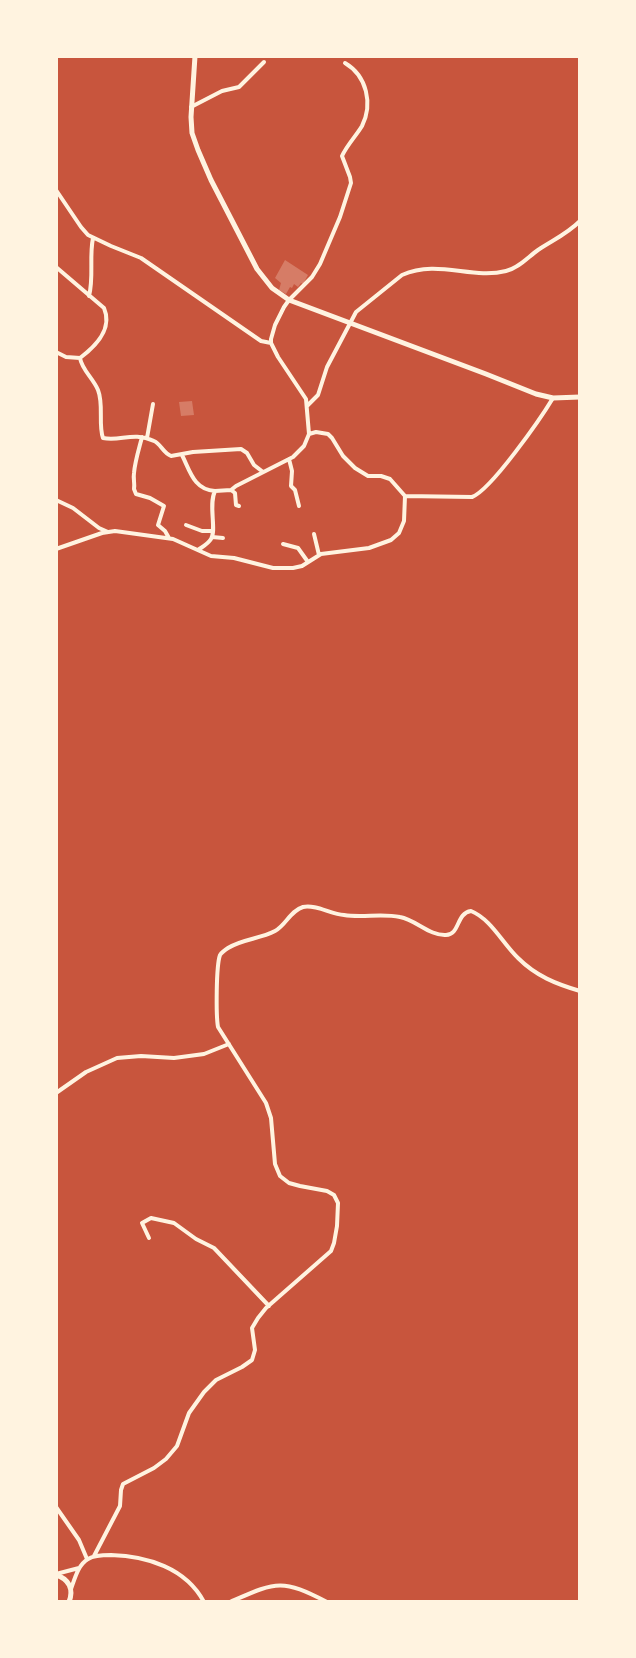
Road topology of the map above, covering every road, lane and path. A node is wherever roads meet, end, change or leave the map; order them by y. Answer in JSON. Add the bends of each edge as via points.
{"nodes":[{"id":1,"x":195,"y":56,"type":"edge"},
{"id":2,"x":264,"y":62,"type":"dead end"},
{"id":3,"x":345,"y":63,"type":"dead end"},
{"id":4,"x":191,"y":107,"type":"junction"},
{"id":5,"x":56,"y":190,"type":"edge"},
{"id":6,"x":580,"y":221,"type":"edge"},
{"id":7,"x":93,"y":238,"type":"junction"},
{"id":8,"x":56,"y":267,"type":"edge"},
{"id":9,"x":89,"y":296,"type":"junction"},
{"id":10,"x":289,"y":300,"type":"junction"},
{"id":11,"x":350,"y":323,"type":"junction"},
{"id":12,"x":271,"y":343,"type":"junction"},
{"id":13,"x":56,"y":352,"type":"edge"},
{"id":14,"x":80,"y":358,"type":"junction"},
{"id":15,"x":580,"y":397,"type":"edge"},
{"id":16,"x":553,"y":398,"type":"junction"},
{"id":17,"x":153,"y":404,"type":"dead end"},
{"id":18,"x":308,"y":405,"type":"junction"},
{"id":19,"x":309,"y":434,"type":"junction"},
{"id":20,"x":142,"y":437,"type":"junction"},
{"id":21,"x":147,"y":438,"type":"junction"},
{"id":22,"x":182,"y":455,"type":"junction"},
{"id":23,"x":289,"y":460,"type":"junction"},
{"id":24,"x":262,"y":472,"type":"junction"},
{"id":25,"x":232,"y":490,"type":"junction"},
{"id":26,"x":215,"y":491,"type":"junction"},
{"id":27,"x":405,"y":496,"type":"junction"},
{"id":28,"x":56,"y":500,"type":"edge"},
{"id":29,"x":239,"y":506,"type":"dead end"},
{"id":30,"x":299,"y":506,"type":"dead end"},
{"id":31,"x":186,"y":525,"type":"dead end"},
{"id":32,"x":213,"y":531,"type":"junction"},
{"id":33,"x":108,"y":532,"type":"junction"},
{"id":34,"x":314,"y":534,"type":"dead end"},
{"id":35,"x":212,"y":537,"type":"junction"},
{"id":36,"x":170,"y":538,"type":"junction"},
{"id":37,"x":223,"y":538,"type":"dead end"},
{"id":38,"x":283,"y":544,"type":"dead end"},
{"id":39,"x":56,"y":549,"type":"edge"},
{"id":40,"x":198,"y":550,"type":"junction"},
{"id":41,"x":319,"y":555,"type":"junction"},
{"id":42,"x":308,"y":562,"type":"junction"},
{"id":43,"x":580,"y":991,"type":"edge"},
{"id":44,"x":229,"y":1044,"type":"junction"},
{"id":45,"x":56,"y":1093,"type":"edge"},
{"id":46,"x":149,"y":1238,"type":"dead end"},
{"id":47,"x":269,"y":1306,"type":"junction"},
{"id":48,"x":56,"y":1507,"type":"edge"},
{"id":49,"x":94,"y":1556,"type":"junction"},
{"id":50,"x":87,"y":1559,"type":"junction"},
{"id":51,"x":79,"y":1568,"type":"junction"},
{"id":52,"x":56,"y":1575,"type":"edge"},
{"id":53,"x":71,"y":1591,"type":"junction"},
{"id":54,"x":69,"y":1602,"type":"edge"},
{"id":55,"x":204,"y":1602,"type":"edge"},
{"id":56,"x":230,"y":1602,"type":"edge"},
{"id":57,"x":327,"y":1602,"type":"edge"}],
"edges":[{"from":1,"to":4,"type":"street"},
{"from":2,"to":4,"type":"street","via":[[239,87]]},
{"from":3,"to":10,"type":"street","via":[[363,80],[366,93],[362,125],[342,156],[350,182],[340,217],[320,264],[307,283]]},
{"from":4,"to":10,"type":"street","via":[[192,133],[211,180],[252,260],[272,288]]},
{"from":5,"to":7,"type":"street","via":[[81,227]]},
{"from":6,"to":11,"type":"street","via":[[506,272],[436,268],[409,272],[364,304]]},
{"from":7,"to":9,"type":"street","via":[[93,279]]},
{"from":7,"to":12,"type":"street","via":[[141,258],[261,341]]},
{"from":8,"to":9,"type":"street"},
{"from":9,"to":14,"type":"street","via":[[104,308],[108,323],[101,339]]},
{"from":10,"to":11,"type":"street"},
{"from":10,"to":12,"type":"street","via":[[275,325]]},
{"from":11,"to":16,"type":"street"},
{"from":11,"to":18,"type":"street","via":[[327,367],[318,395]]},
{"from":12,"to":18,"type":"street"},
{"from":13,"to":14,"type":"street"},
{"from":14,"to":20,"type":"street","via":[[98,390],[103,438]]},
{"from":15,"to":16,"type":"street"},
{"from":16,"to":27,"type":"street","via":[[530,432],[479,494],[472,497]]},
{"from":17,"to":21,"type":"street"},
{"from":18,"to":19,"type":"street"},
{"from":19,"to":23,"type":"street","via":[[304,446]]},
{"from":19,"to":27,"type":"street","via":[[328,434],[342,456],[355,468],[368,476],[390,479]]},
{"from":20,"to":21,"type":"street"},
{"from":20,"to":36,"type":"street","via":[[136,455],[134,489],[136,494],[164,506],[158,525]]},
{"from":21,"to":22,"type":"street","via":[[156,441],[167,455]]},
{"from":22,"to":24,"type":"street","via":[[240,449]]},
{"from":22,"to":26,"type":"street","via":[[198,485]]},
{"from":23,"to":24,"type":"street"},
{"from":23,"to":30,"type":"street","via":[[291,486]]},
{"from":24,"to":25,"type":"street"},
{"from":25,"to":26,"type":"street"},
{"from":25,"to":29,"type":"street"},
{"from":26,"to":32,"type":"street"},
{"from":27,"to":41,"type":"street","via":[[404,521],[399,533],[391,540],[369,548]]},
{"from":28,"to":33,"type":"street"},
{"from":31,"to":32,"type":"street"},
{"from":32,"to":35,"type":"street"},
{"from":33,"to":36,"type":"street"},
{"from":33,"to":39,"type":"street"},
{"from":34,"to":41,"type":"street"},
{"from":35,"to":37,"type":"street"},
{"from":35,"to":40,"type":"street"},
{"from":36,"to":40,"type":"street"},
{"from":38,"to":42,"type":"street","via":[[298,548]]},
{"from":40,"to":42,"type":"street","via":[[212,556],[240,559],[272,568],[293,568]]},
{"from":41,"to":42,"type":"street"},
{"from":43,"to":44,"type":"street","via":[[541,977],[471,911],[462,915],[453,933],[446,936],[402,917],[343,915],[309,906],[292,914],[276,931],[235,944],[220,955],[217,1023]]},
{"from":44,"to":45,"type":"street","via":[[204,1054],[174,1058],[117,1058],[86,1072]]},
{"from":44,"to":47,"type":"street","via":[[269,1110],[275,1164],[280,1176],[300,1186],[327,1191],[338,1203],[331,1251]]},
{"from":46,"to":47,"type":"street","via":[[142,1222],[151,1218],[174,1223],[214,1248]]},
{"from":47,"to":49,"type":"street","via":[[252,1328],[256,1350],[252,1360],[216,1380],[204,1392],[189,1414],[177,1446],[166,1459],[123,1484],[120,1506]]},
{"from":48,"to":50,"type":"street","via":[[79,1540]]},
{"from":49,"to":50,"type":"street"},
{"from":49,"to":55,"type":"street","via":[[118,1555],[153,1561],[187,1579]]},
{"from":50,"to":51,"type":"street"},
{"from":51,"to":52,"type":"street"},
{"from":51,"to":53,"type":"street"},
{"from":52,"to":53,"type":"street","via":[[69,1583]]},
{"from":53,"to":54,"type":"street"},
{"from":56,"to":57,"type":"street","via":[[279,1584],[300,1588]]}]}
